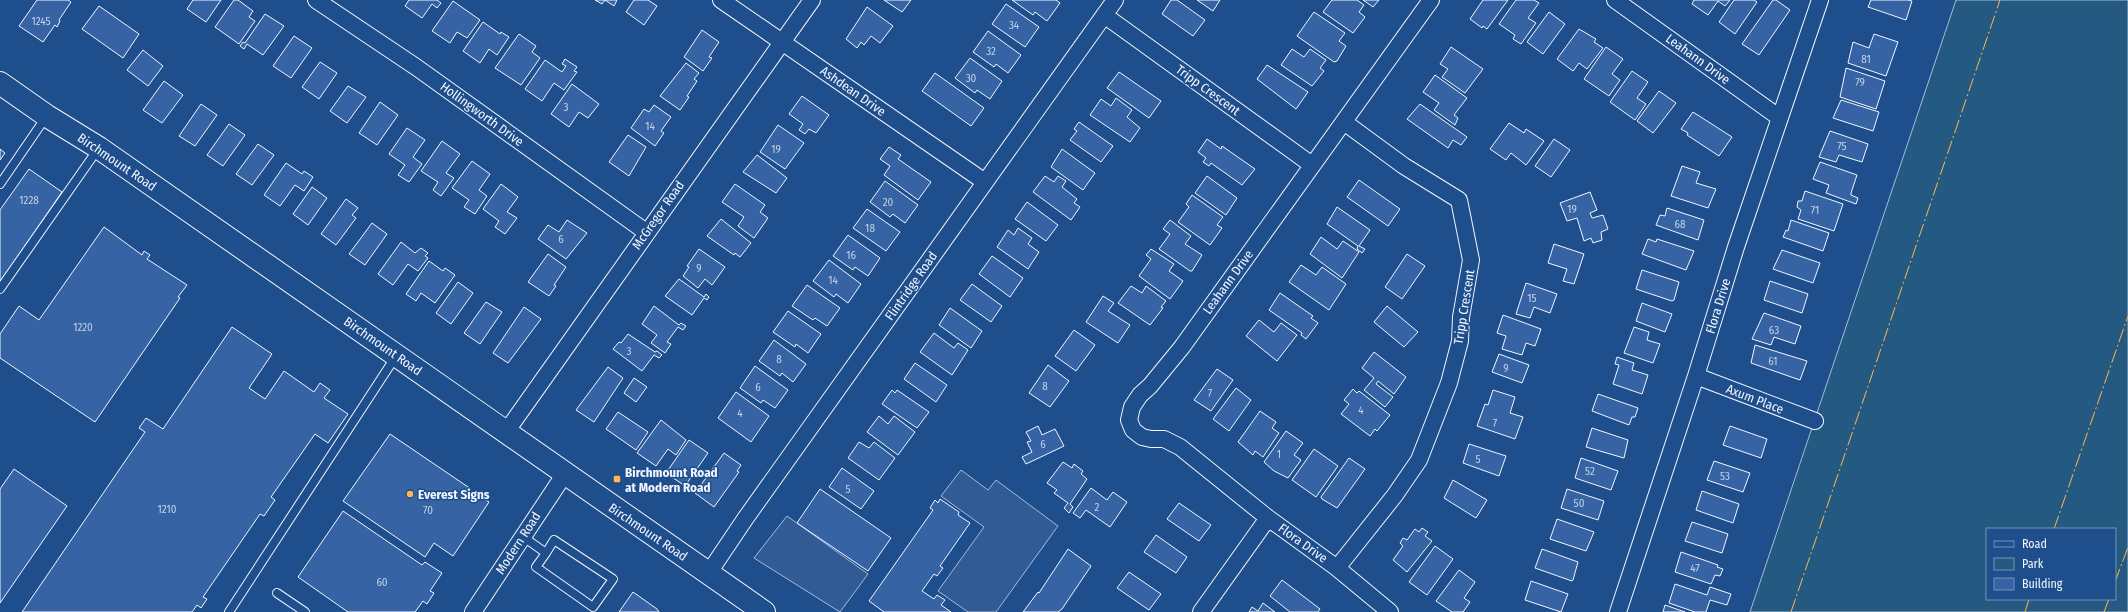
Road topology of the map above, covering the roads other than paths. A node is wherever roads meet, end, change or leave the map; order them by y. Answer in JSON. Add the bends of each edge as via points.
{"nodes":[{"id":1,"x":316,"y":0,"type":"edge"},
{"id":2,"x":721,"y":0,"type":"edge"},
{"id":3,"x":812,"y":0,"type":"edge"},
{"id":4,"x":1114,"y":0,"type":"edge"},
{"id":5,"x":1431,"y":0,"type":"edge"},
{"id":6,"x":1615,"y":0,"type":"edge"},
{"id":7,"x":1820,"y":0,"type":"edge"},
{"id":8,"x":1104,"y":15,"type":"junction"},
{"id":9,"x":782,"y":42,"type":"junction"},
{"id":10,"x":0,"y":83,"type":"edge"},
{"id":11,"x":47,"y":116,"type":"junction"},
{"id":12,"x":1780,"y":118,"type":"junction"},
{"id":13,"x":1344,"y":122,"type":"junction"},
{"id":14,"x":98,"y":148,"type":"junction"},
{"id":15,"x":1312,"y":165,"type":"junction"},
{"id":16,"x":985,"y":182,"type":"junction"},
{"id":17,"x":0,"y":184,"type":"edge"},
{"id":18,"x":646,"y":232,"type":"junction"},
{"id":19,"x":0,"y":288,"type":"edge"},
{"id":20,"x":396,"y":355,"type":"junction"},
{"id":21,"x":1696,"y":376,"type":"junction"},
{"id":22,"x":1815,"y":421,"type":"dead end"},
{"id":23,"x":506,"y":432,"type":"junction"},
{"id":24,"x":564,"y":474,"type":"junction"},
{"id":25,"x":1268,"y":518,"type":"junction"},
{"id":26,"x":522,"y":536,"type":"junction"},
{"id":27,"x":546,"y":553,"type":"junction"},
{"id":28,"x":1337,"y":568,"type":"junction"},
{"id":29,"x":708,"y":574,"type":"junction"},
{"id":30,"x":277,"y":593,"type":"dead end"},
{"id":31,"x":229,"y":612,"type":"edge"},
{"id":32,"x":305,"y":612,"type":"edge"},
{"id":33,"x":473,"y":612,"type":"edge"},
{"id":34,"x":764,"y":612,"type":"edge"},
{"id":35,"x":1201,"y":612,"type":"edge"},
{"id":36,"x":1390,"y":612,"type":"edge"},
{"id":37,"x":1618,"y":612,"type":"edge"}],
"edges":[{"from":1,"to":18,"type":"street","name":"Hollingworth Drive","via":[[416,67]]},
{"from":2,"to":9,"type":"street","name":"Ashdean Drive"},
{"from":3,"to":9,"type":"street","name":"McGregor Road"},
{"from":4,"to":8,"type":"street","name":"Flintridge Road"},
{"from":5,"to":13,"type":"street","name":"Leahann Drive"},
{"from":6,"to":12,"type":"street","name":"Leahann Drive"},
{"from":7,"to":12,"type":"street","name":"Flora Drive"},
{"from":8,"to":15,"type":"street","name":"Tripp Crescent"},
{"from":8,"to":16,"type":"street","name":"Flintridge Road"},
{"from":9,"to":16,"type":"street","name":"Ashdean Drive"},
{"from":9,"to":18,"type":"street","name":"McGregor Road"},
{"from":10,"to":11,"type":"main road","name":"Birchmount Road"},
{"from":11,"to":14,"type":"main road","name":"Birchmount Road"},
{"from":11,"to":17,"type":"lane"},
{"from":12,"to":21,"type":"street","name":"Flora Drive"},
{"from":13,"to":15,"type":"street","name":"Leahann Drive"},
{"from":13,"to":28,"type":"street","name":"Tripp Crescent","via":[[1404,166],[1459,200],[1471,260],[1461,318],[1460,341],[1449,383],[1419,460],[1395,495]]},
{"from":14,"to":19,"type":"lane"},
{"from":14,"to":20,"type":"main road","name":"Birchmount Road"},
{"from":15,"to":25,"type":"street","name":"Leahann Drive","via":[[1182,347],[1150,386],[1140,394],[1132,407],[1129,420],[1133,430],[1142,437],[1164,439],[1180,447]]},
{"from":16,"to":29,"type":"street","name":"Flintridge Road"},
{"from":18,"to":23,"type":"street","name":"McGregor Road"},
{"from":20,"to":23,"type":"main road","name":"Birchmount Road"},
{"from":20,"to":31,"type":"lane"},
{"from":21,"to":22,"type":"street","name":"Axum Place"},
{"from":21,"to":37,"type":"street","name":"Flora Drive"},
{"from":23,"to":24,"type":"main road","name":"Birchmount Road"},
{"from":24,"to":26,"type":"street","name":"Modern Road"},
{"from":24,"to":29,"type":"main road","name":"Birchmount Road"},
{"from":25,"to":28,"type":"street","name":"Flora Drive"},
{"from":25,"to":35,"type":"street","name":"Flora Drive"},
{"from":26,"to":27,"type":"lane"},
{"from":26,"to":33,"type":"street","name":"Modern Road"},
{"from":27,"to":27,"type":"lane","via":[[536,567],[593,607],[612,579],[554,540]]},
{"from":28,"to":36,"type":"street","name":"Flora Drive"},
{"from":29,"to":34,"type":"main road","name":"Birchmount Road"},
{"from":30,"to":32,"type":"lane"}]}
